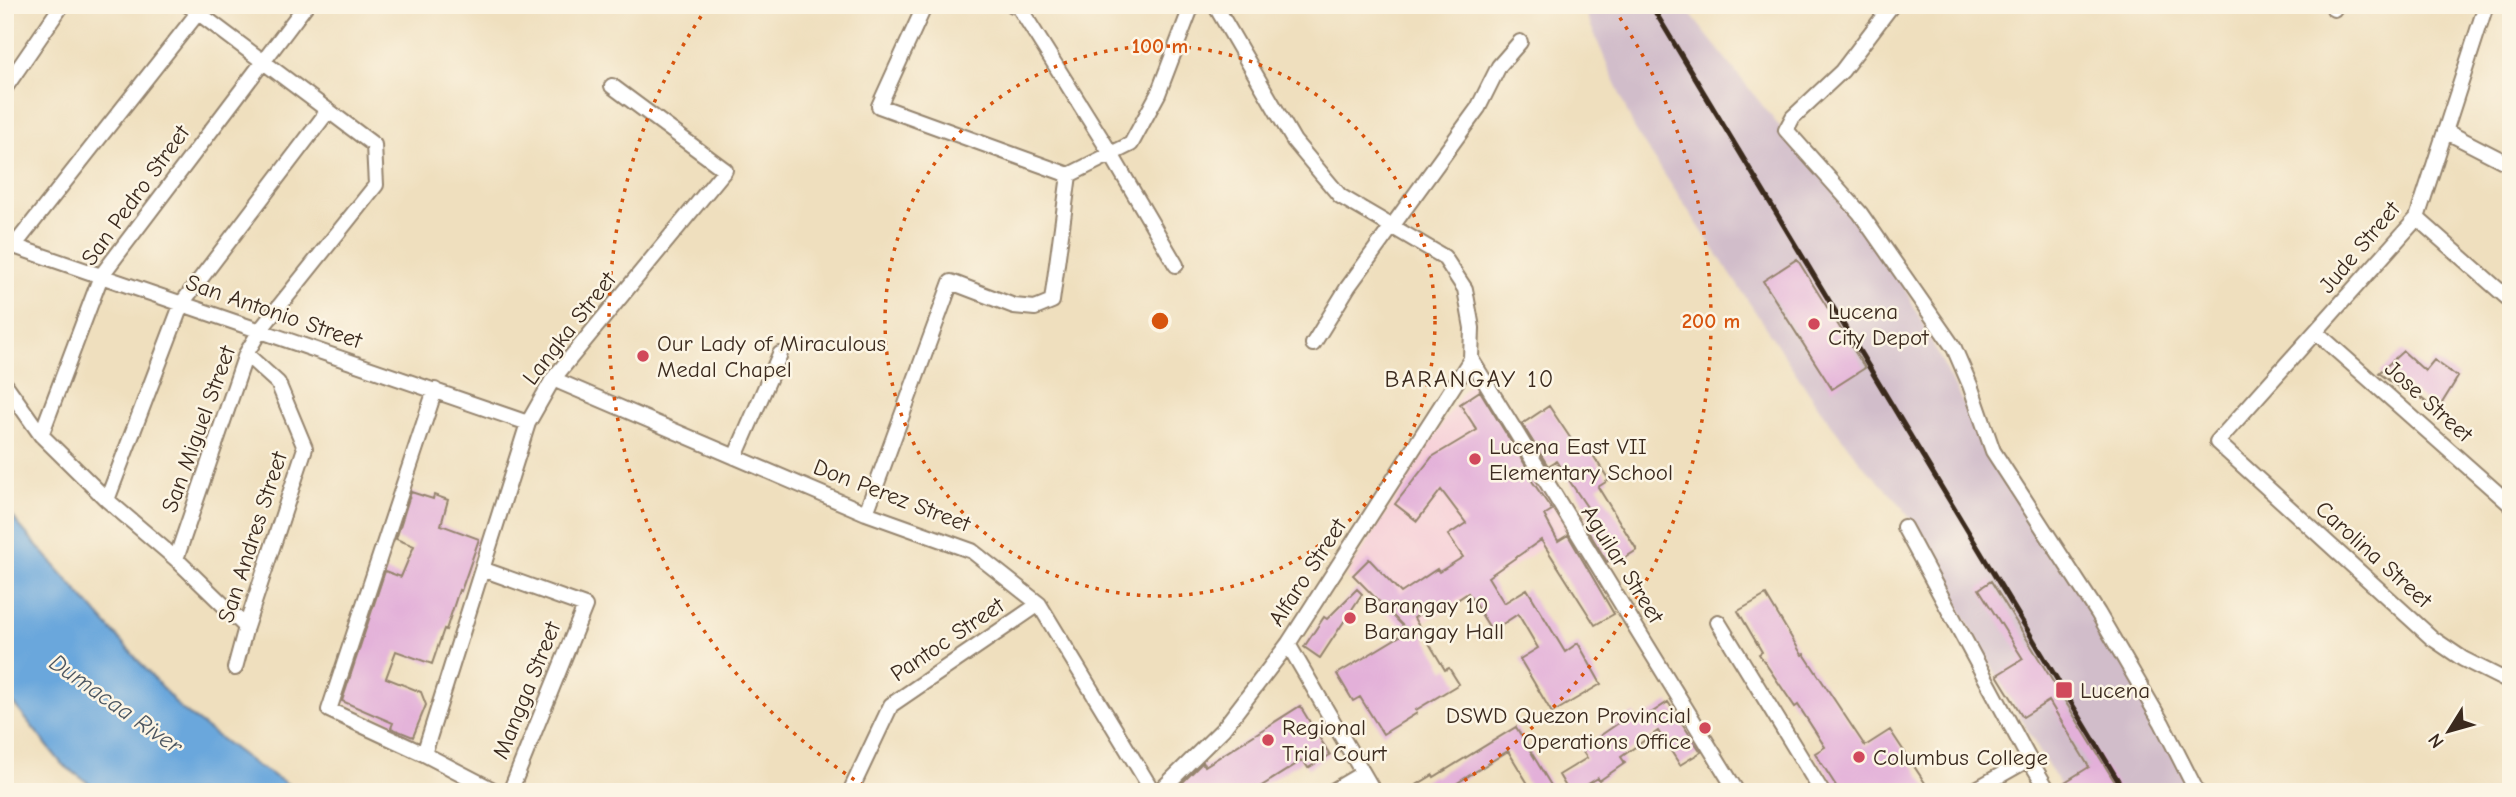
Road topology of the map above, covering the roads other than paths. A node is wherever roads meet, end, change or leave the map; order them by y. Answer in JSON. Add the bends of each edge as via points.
{"nodes":[{"id":1,"x":62,"y":5,"type":"edge"},
{"id":2,"x":306,"y":5,"type":"edge"},
{"id":3,"x":925,"y":5,"type":"edge"},
{"id":4,"x":1013,"y":5,"type":"edge"},
{"id":5,"x":1192,"y":5,"type":"edge"},
{"id":6,"x":1215,"y":5,"type":"edge"},
{"id":7,"x":1892,"y":5,"type":"edge"},
{"id":8,"x":2486,"y":5,"type":"edge"},
{"id":9,"x":197,"y":8,"type":"edge"},
{"id":10,"x":1520,"y":42,"type":"dead end"},
{"id":11,"x":263,"y":62,"type":"junction"},
{"id":12,"x":612,"y":86,"type":"dead end"},
{"id":13,"x":5,"y":88,"type":"edge"},
{"id":14,"x":328,"y":111,"type":"junction"},
{"id":15,"x":2445,"y":131,"type":"junction"},
{"id":16,"x":1111,"y":154,"type":"junction"},
{"id":17,"x":2511,"y":165,"type":"edge"},
{"id":18,"x":1069,"y":175,"type":"junction"},
{"id":19,"x":2417,"y":218,"type":"junction"},
{"id":20,"x":1393,"y":227,"type":"junction"},
{"id":21,"x":10,"y":244,"type":"edge"},
{"id":22,"x":1176,"y":265,"type":"dead end"},
{"id":23,"x":101,"y":276,"type":"junction"},
{"id":24,"x":2511,"y":301,"type":"edge"},
{"id":25,"x":182,"y":303,"type":"junction"},
{"id":26,"x":261,"y":330,"type":"junction"},
{"id":27,"x":2316,"y":332,"type":"junction"},
{"id":28,"x":1312,"y":344,"type":"dead end"},
{"id":29,"x":246,"y":354,"type":"junction"},
{"id":30,"x":780,"y":354,"type":"dead end"},
{"id":31,"x":1471,"y":359,"type":"junction"},
{"id":32,"x":553,"y":379,"type":"junction"},
{"id":33,"x":5,"y":384,"type":"edge"},
{"id":34,"x":435,"y":390,"type":"junction"},
{"id":35,"x":528,"y":423,"type":"junction"},
{"id":36,"x":41,"y":435,"type":"junction"},
{"id":37,"x":2217,"y":442,"type":"joint"},
{"id":38,"x":735,"y":457,"type":"junction"},
{"id":39,"x":107,"y":500,"type":"junction"},
{"id":40,"x":2511,"y":505,"type":"edge"},
{"id":41,"x":866,"y":513,"type":"junction"},
{"id":42,"x":1904,"y":527,"type":"dead end"},
{"id":43,"x":176,"y":559,"type":"junction"},
{"id":44,"x":482,"y":569,"type":"junction"},
{"id":45,"x":1039,"y":604,"type":"junction"},
{"id":46,"x":1718,"y":622,"type":"dead end"},
{"id":47,"x":246,"y":627,"type":"junction"},
{"id":48,"x":1288,"y":644,"type":"junction"},
{"id":49,"x":235,"y":668,"type":"dead end"},
{"id":50,"x":2511,"y":683,"type":"edge"},
{"id":51,"x":424,"y":754,"type":"junction"},
{"id":52,"x":2029,"y":759,"type":"junction"},
{"id":53,"x":1363,"y":773,"type":"junction"},
{"id":54,"x":497,"y":792,"type":"edge"},
{"id":55,"x":510,"y":792,"type":"edge"},
{"id":56,"x":850,"y":792,"type":"edge"},
{"id":57,"x":1153,"y":792,"type":"edge"},
{"id":58,"x":1159,"y":792,"type":"edge"},
{"id":59,"x":1331,"y":792,"type":"edge"},
{"id":60,"x":1374,"y":792,"type":"edge"},
{"id":61,"x":1737,"y":792,"type":"edge"},
{"id":62,"x":1822,"y":792,"type":"edge"},
{"id":63,"x":1971,"y":792,"type":"edge"},
{"id":64,"x":2049,"y":792,"type":"edge"},
{"id":65,"x":2197,"y":792,"type":"edge"}],
"edges":[{"from":1,"to":13,"type":"street"},
{"from":2,"to":11,"type":"street","name":"San Pedro Street"},
{"from":3,"to":18,"type":"street","via":[[879,106]]},
{"from":4,"to":16,"type":"street","via":[[1019,7]]},
{"from":5,"to":16,"type":"street","via":[[1158,94],[1131,144]]},
{"from":6,"to":20,"type":"street","via":[[1294,141],[1340,196]]},
{"from":7,"to":65,"type":"street","via":[[1842,71],[1793,117],[1786,130],[1860,213],[1954,348],[1993,452],[2098,613]]},
{"from":8,"to":15,"type":"street","name":"Jude Street"},
{"from":9,"to":11,"type":"street"},
{"from":9,"to":21,"type":"street"},
{"from":10,"to":20,"type":"street","via":[[1499,66],[1478,108]]},
{"from":11,"to":14,"type":"street"},
{"from":11,"to":23,"type":"street","name":"San Pedro Street"},
{"from":12,"to":32,"type":"street","name":"Langka Street","via":[[726,170]]},
{"from":14,"to":25,"type":"street"},
{"from":14,"to":26,"type":"street","name":"San Miguel Street","via":[[374,145],[376,185]]},
{"from":15,"to":17,"type":"street"},
{"from":15,"to":19,"type":"street","name":"Jude Street"},
{"from":16,"to":18,"type":"street"},
{"from":16,"to":22,"type":"street"},
{"from":18,"to":41,"type":"street","via":[[1052,301],[1035,308],[1014,306],[951,282]]},
{"from":19,"to":24,"type":"street"},
{"from":19,"to":27,"type":"street","name":"Jude Street"},
{"from":20,"to":28,"type":"street"},
{"from":20,"to":31,"type":"street","via":[[1444,257],[1465,289],[1472,328]]},
{"from":21,"to":23,"type":"street","name":"San Antonio Street"},
{"from":23,"to":25,"type":"street","name":"San Antonio Street"},
{"from":23,"to":36,"type":"street","name":"San Pedro Street"},
{"from":25,"to":26,"type":"street","name":"San Antonio Street"},
{"from":25,"to":39,"type":"street"},
{"from":26,"to":29,"type":"street","name":"San Miguel Street"},
{"from":26,"to":34,"type":"street","name":"San Antonio Street"},
{"from":27,"to":37,"type":"street","name":"Jude Street"},
{"from":27,"to":40,"type":"street","name":"Jose Street"},
{"from":29,"to":43,"type":"street","name":"San Miguel Street"},
{"from":29,"to":47,"type":"street","name":"San Andres Street","via":[[278,383],[305,448]]},
{"from":30,"to":38,"type":"street"},
{"from":31,"to":48,"type":"street","name":"Alfaro Street"},
{"from":31,"to":61,"type":"street","name":"Aguilar Street"},
{"from":32,"to":35,"type":"street","name":"Langka Street"},
{"from":32,"to":38,"type":"street","name":"Don Perez Street"},
{"from":33,"to":36,"type":"street"},
{"from":34,"to":35,"type":"street","name":"San Antonio Street"},
{"from":34,"to":51,"type":"street","via":[[329,710]]},
{"from":35,"to":44,"type":"street","name":"Langka Street"},
{"from":36,"to":39,"type":"street"},
{"from":37,"to":50,"type":"street","name":"Carolina Street","via":[[2432,638]]},
{"from":38,"to":41,"type":"street","name":"Don Perez Street"},
{"from":39,"to":43,"type":"street"},
{"from":41,"to":45,"type":"street","name":"Don Perez Street","via":[[972,551]]},
{"from":42,"to":52,"type":"street"},
{"from":43,"to":47,"type":"street"},
{"from":44,"to":51,"type":"street","name":"Langka Street"},
{"from":44,"to":55,"type":"street","name":"Mangga Street","via":[[585,606]]},
{"from":45,"to":56,"type":"street","name":"Pantoc Street","via":[[891,705]]},
{"from":45,"to":57,"type":"street","name":"Don Perez Street"},
{"from":46,"to":62,"type":"street"},
{"from":47,"to":49,"type":"street","name":"San Andres Street"},
{"from":48,"to":53,"type":"street"},
{"from":48,"to":58,"type":"street","name":"Alfaro Street","via":[[1223,729]]},
{"from":51,"to":54,"type":"street"},
{"from":52,"to":63,"type":"street"},
{"from":52,"to":64,"type":"street"},
{"from":53,"to":59,"type":"street"},
{"from":53,"to":60,"type":"street"}]}
